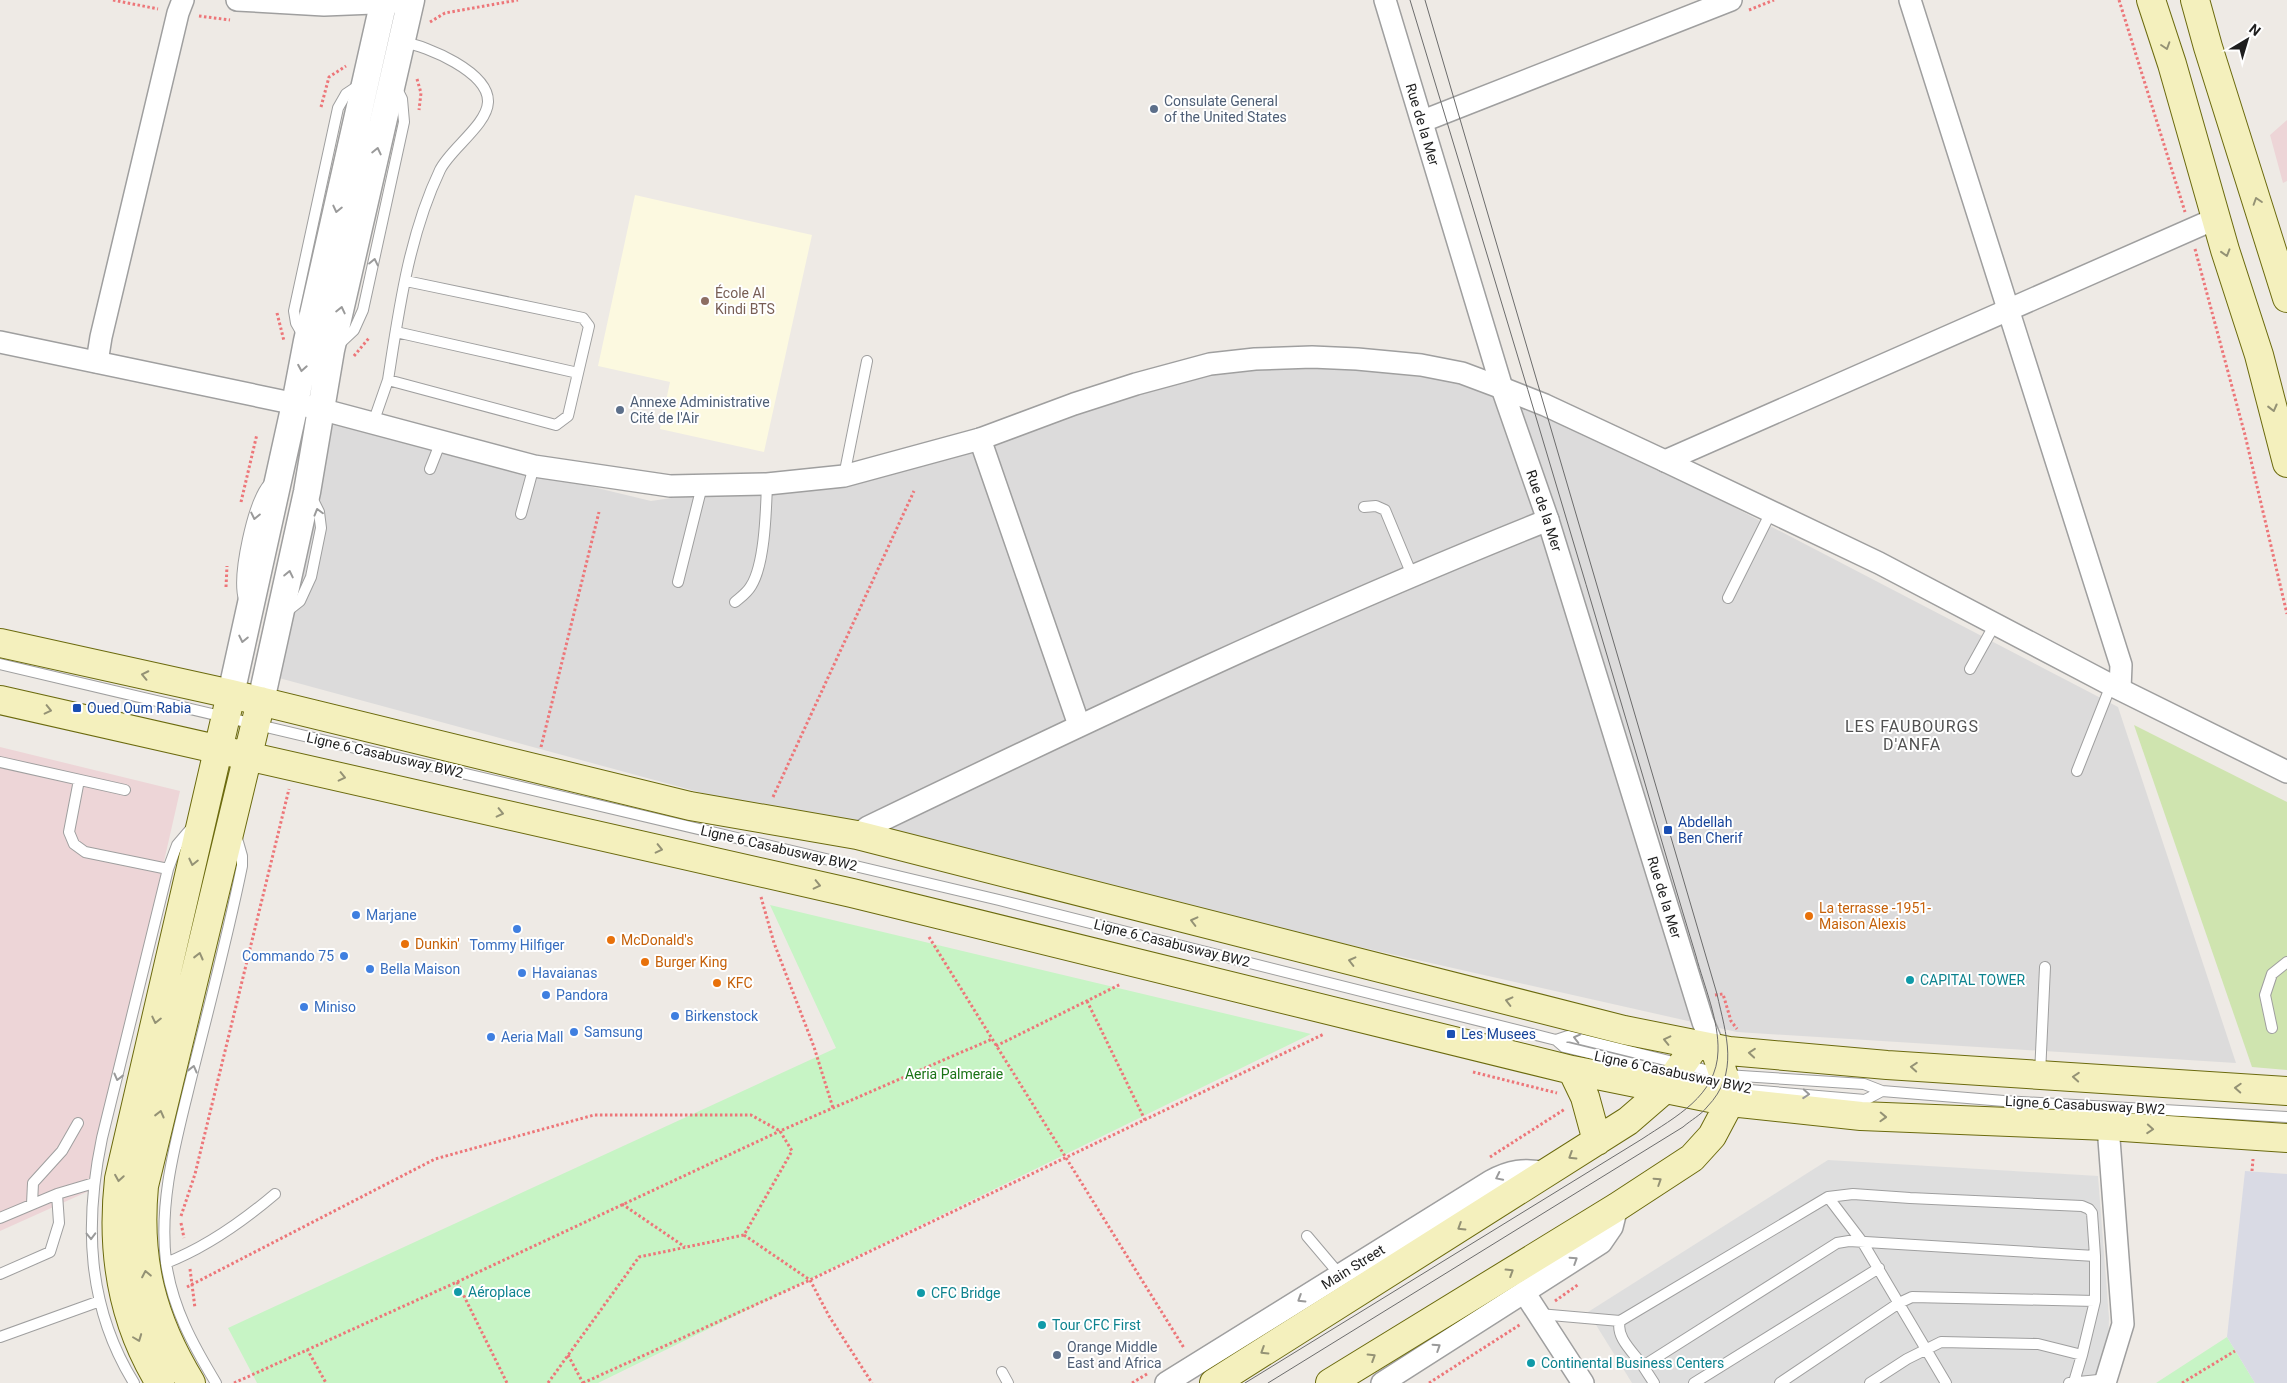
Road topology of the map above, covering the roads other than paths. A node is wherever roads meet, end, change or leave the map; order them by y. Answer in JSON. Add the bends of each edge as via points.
{"nodes":[{"id":1,"x":413,"y":0,"type":"edge"},
{"id":2,"x":1385,"y":0,"type":"edge"},
{"id":3,"x":1731,"y":0,"type":"edge"},
{"id":4,"x":1910,"y":0,"type":"edge"},
{"id":5,"x":2152,"y":0,"type":"edge"},
{"id":6,"x":2195,"y":0,"type":"edge"},
{"id":7,"x":384,"y":2,"type":"edge"},
{"id":8,"x":180,"y":6,"type":"edge"},
{"id":9,"x":237,"y":10,"type":"edge"},
{"id":10,"x":402,"y":42,"type":"junction"},
{"id":11,"x":1423,"y":121,"type":"junction"},
{"id":12,"x":2217,"y":218,"type":"junction"},
{"id":13,"x":2283,"y":270,"type":"edge"},
{"id":14,"x":406,"y":281,"type":"junction"},
{"id":15,"x":2287,"y":298,"type":"edge"},
{"id":16,"x":2009,"y":310,"type":"junction"},
{"id":17,"x":396,"y":332,"type":"junction"},
{"id":18,"x":0,"y":342,"type":"edge"},
{"id":19,"x":867,"y":360,"type":"dead end"},
{"id":20,"x":97,"y":362,"type":"junction"},
{"id":21,"x":578,"y":373,"type":"junction"},
{"id":22,"x":388,"y":380,"type":"junction"},
{"id":23,"x":1502,"y":388,"type":"junction"},
{"id":24,"x":295,"y":404,"type":"junction"},
{"id":25,"x":320,"y":409,"type":"junction"},
{"id":26,"x":373,"y":423,"type":"junction"},
{"id":27,"x":980,"y":439,"type":"junction"},
{"id":28,"x":441,"y":441,"type":"junction"},
{"id":29,"x":1665,"y":461,"type":"junction"},
{"id":30,"x":2287,"y":463,"type":"edge"},
{"id":31,"x":534,"y":466,"type":"junction"},
{"id":32,"x":430,"y":469,"type":"dead end"},
{"id":33,"x":844,"y":476,"type":"junction"},
{"id":34,"x":767,"y":484,"type":"junction"},
{"id":35,"x":702,"y":486,"type":"junction"},
{"id":36,"x":1364,"y":508,"type":"dead end"},
{"id":37,"x":1771,"y":512,"type":"junction"},
{"id":38,"x":522,"y":514,"type":"dead end"},
{"id":39,"x":1548,"y":520,"type":"junction"},
{"id":40,"x":1412,"y":575,"type":"junction"},
{"id":41,"x":678,"y":582,"type":"dead end"},
{"id":42,"x":1728,"y":598,"type":"dead end"},
{"id":43,"x":734,"y":602,"type":"dead end"},
{"id":44,"x":1995,"y":624,"type":"junction"},
{"id":45,"x":0,"y":643,"type":"edge"},
{"id":46,"x":0,"y":664,"type":"edge"},
{"id":47,"x":1970,"y":669,"type":"dead end"},
{"id":48,"x":2116,"y":687,"type":"junction"},
{"id":49,"x":0,"y":700,"type":"edge"},
{"id":50,"x":228,"y":705,"type":"junction"},
{"id":51,"x":259,"y":713,"type":"junction"},
{"id":52,"x":1079,"y":725,"type":"junction"},
{"id":53,"x":219,"y":749,"type":"junction"},
{"id":54,"x":248,"y":756,"type":"junction"},
{"id":55,"x":0,"y":762,"type":"edge"},
{"id":56,"x":2077,"y":771,"type":"dead end"},
{"id":57,"x":2287,"y":772,"type":"edge"},
{"id":58,"x":79,"y":780,"type":"junction"},
{"id":59,"x":125,"y":790,"type":"dead end"},
{"id":60,"x":203,"y":819,"type":"junction"},
{"id":61,"x":231,"y":826,"type":"junction"},
{"id":62,"x":857,"y":835,"type":"junction"},
{"id":63,"x":168,"y":869,"type":"junction"},
{"id":64,"x":2287,"y":962,"type":"edge"},
{"id":65,"x":2045,"y":967,"type":"dead end"},
{"id":66,"x":2272,"y":1028,"type":"dead end"},
{"id":67,"x":1702,"y":1067,"type":"junction"},
{"id":68,"x":1572,"y":1070,"type":"junction"},
{"id":69,"x":2040,"y":1075,"type":"junction"},
{"id":70,"x":1882,"y":1091,"type":"junction"},
{"id":71,"x":2287,"y":1091,"type":"edge"},
{"id":72,"x":2287,"y":1117,"type":"edge"},
{"id":73,"x":78,"y":1123,"type":"dead end"},
{"id":74,"x":2108,"y":1126,"type":"junction"},
{"id":75,"x":2287,"y":1138,"type":"edge"},
{"id":76,"x":1597,"y":1141,"type":"junction"},
{"id":77,"x":1546,"y":1173,"type":"junction"},
{"id":78,"x":94,"y":1184,"type":"junction"},
{"id":79,"x":57,"y":1194,"type":"junction"},
{"id":80,"x":275,"y":1194,"type":"dead end"},
{"id":81,"x":1828,"y":1196,"type":"junction"},
{"id":82,"x":32,"y":1204,"type":"junction"},
{"id":83,"x":1616,"y":1207,"type":"junction"},
{"id":84,"x":0,"y":1218,"type":"edge"},
{"id":85,"x":1307,"y":1236,"type":"dead end"},
{"id":86,"x":1863,"y":1243,"type":"junction"},
{"id":87,"x":2095,"y":1256,"type":"junction"},
{"id":88,"x":166,"y":1263,"type":"junction"},
{"id":89,"x":1878,"y":1268,"type":"junction"},
{"id":90,"x":0,"y":1274,"type":"edge"},
{"id":91,"x":1340,"y":1275,"type":"junction"},
{"id":92,"x":1524,"y":1292,"type":"junction"},
{"id":93,"x":100,"y":1301,"type":"junction"},
{"id":94,"x":2095,"y":1301,"type":"junction"},
{"id":95,"x":1899,"y":1304,"type":"junction"},
{"id":96,"x":1538,"y":1314,"type":"junction"},
{"id":97,"x":1620,"y":1321,"type":"junction"},
{"id":98,"x":0,"y":1337,"type":"edge"},
{"id":99,"x":1927,"y":1349,"type":"junction"},
{"id":100,"x":2082,"y":1355,"type":"junction"},
{"id":101,"x":1643,"y":1366,"type":"junction"},
{"id":102,"x":1002,"y":1372,"type":"dead end"},
{"id":103,"x":1204,"y":1374,"type":"edge"},
{"id":104,"x":2106,"y":1381,"type":"edge"},
{"id":105,"x":2074,"y":1382,"type":"edge"},
{"id":106,"x":134,"y":1383,"type":"edge"},
{"id":107,"x":160,"y":1383,"type":"edge"},
{"id":108,"x":191,"y":1383,"type":"edge"},
{"id":109,"x":216,"y":1383,"type":"edge"},
{"id":110,"x":1008,"y":1383,"type":"edge"},
{"id":111,"x":1166,"y":1383,"type":"edge"},
{"id":112,"x":1330,"y":1383,"type":"edge"},
{"id":113,"x":1382,"y":1383,"type":"edge"},
{"id":114,"x":1582,"y":1383,"type":"edge"},
{"id":115,"x":1654,"y":1383,"type":"edge"},
{"id":116,"x":1694,"y":1383,"type":"edge"},
{"id":117,"x":1780,"y":1383,"type":"edge"},
{"id":118,"x":1870,"y":1383,"type":"edge"},
{"id":119,"x":1946,"y":1383,"type":"edge"},
{"id":120,"x":2070,"y":1383,"type":"edge"}],
"edges":[{"from":1,"to":7,"type":"street"},
{"from":1,"to":10,"type":"street"},
{"from":2,"to":11,"type":"street","name":"Rue de la Mer"},
{"from":3,"to":11,"type":"street"},
{"from":4,"to":16,"type":"street"},
{"from":5,"to":12,"type":"main road","one_way":true},
{"from":13,"to":6,"type":"main road","one_way":true},
{"from":7,"to":9,"type":"street"},
{"from":7,"to":24,"type":"street","one_way":true,"via":[[358,70],[297,344]]},
{"from":8,"to":20,"type":"street"},
{"from":10,"to":14,"type":"lane","via":[[419,45],[474,74],[484,85],[488,101],[484,114],[440,168],[412,245]]},
{"from":25,"to":10,"type":"street","one_way":true},
{"from":11,"to":23,"type":"street","name":"Rue de la Mer"},
{"from":12,"to":16,"type":"street"},
{"from":12,"to":30,"type":"main road","one_way":true,"via":[[2259,355]]},
{"from":13,"to":15,"type":"main road"},
{"from":14,"to":17,"type":"lane"},
{"from":14,"to":21,"type":"lane","via":[[583,318],[589,326]]},
{"from":16,"to":29,"type":"street"},
{"from":16,"to":48,"type":"street","via":[[2121,665]]},
{"from":17,"to":21,"type":"lane"},
{"from":17,"to":22,"type":"lane"},
{"from":18,"to":20,"type":"street"},
{"from":19,"to":33,"type":"lane"},
{"from":20,"to":24,"type":"street"},
{"from":21,"to":22,"type":"lane","via":[[568,416],[556,425]]},
{"from":22,"to":26,"type":"lane"},
{"from":23,"to":27,"type":"street","via":[[1462,373],[1421,365],[1357,359],[1255,359],[1210,364],[1136,384]]},
{"from":23,"to":29,"type":"street"},
{"from":23,"to":39,"type":"street","name":"Rue de la Mer"},
{"from":24,"to":25,"type":"street"},
{"from":24,"to":50,"type":"street","one_way":true},
{"from":25,"to":26,"type":"street"},
{"from":51,"to":25,"type":"street","one_way":true,"via":[[307,492]]},
{"from":26,"to":28,"type":"street"},
{"from":27,"to":33,"type":"street"},
{"from":27,"to":52,"type":"street"},
{"from":28,"to":31,"type":"street"},
{"from":28,"to":32,"type":"lane"},
{"from":29,"to":37,"type":"street"},
{"from":31,"to":35,"type":"street","via":[[670,486]]},
{"from":31,"to":38,"type":"lane"},
{"from":33,"to":34,"type":"street"},
{"from":34,"to":35,"type":"street"},
{"from":34,"to":43,"type":"lane","via":[[766,517],[756,577],[744,595]]},
{"from":35,"to":41,"type":"lane"},
{"from":36,"to":40,"type":"lane","via":[[1376,506],[1385,510]]},
{"from":37,"to":42,"type":"lane"},
{"from":37,"to":44,"type":"street"},
{"from":39,"to":40,"type":"street"},
{"from":39,"to":67,"type":"street","name":"Rue de la Mer"},
{"from":40,"to":52,"type":"street"},
{"from":44,"to":47,"type":"lane"},
{"from":44,"to":48,"type":"street"},
{"from":50,"to":45,"type":"main road","one_way":true},
{"from":46,"to":50,"type":"lane"},
{"from":48,"to":56,"type":"lane"},
{"from":48,"to":57,"type":"street"},
{"from":49,"to":53,"type":"main road","one_way":true},
{"from":50,"to":51,"type":"main road"},
{"from":50,"to":53,"type":"main road"},
{"from":51,"to":54,"type":"main road"},
{"from":51,"to":62,"type":"main road","via":[[690,806]]},
{"from":51,"to":67,"type":"lane","name":"Ligne 6 Casabusway BW2","via":[[1556,1040],[1568,1036]]},
{"from":52,"to":62,"type":"street"},
{"from":53,"to":54,"type":"main road"},
{"from":53,"to":60,"type":"main road"},
{"from":54,"to":61,"type":"main road"},
{"from":54,"to":68,"type":"main road","one_way":true,"via":[[910,907]]},
{"from":55,"to":58,"type":"lane"},
{"from":58,"to":59,"type":"lane"},
{"from":58,"to":63,"type":"lane","via":[[69,832],[74,844],[85,852]]},
{"from":60,"to":63,"type":"lane","via":[[184,835]]},
{"from":60,"to":107,"type":"main road","one_way":true,"via":[[126,1145],[116,1207],[123,1291],[140,1344]]},
{"from":88,"to":61,"type":"lane","one_way":true,"via":[[166,1186],[242,866],[240,845]]},
{"from":108,"to":61,"type":"main road","one_way":true,"via":[[166,1339],[153,1302],[144,1264],[141,1215],[151,1152]]},
{"from":67,"to":62,"type":"main road","one_way":true,"via":[[1624,1030]]},
{"from":63,"to":78,"type":"lane","one_way":true,"via":[[102,1138]]},
{"from":64,"to":66,"type":"lane","via":[[2272,974],[2265,995]]},
{"from":65,"to":69,"type":"lane"},
{"from":67,"to":68,"type":"main road"},
{"from":69,"to":67,"type":"main road","one_way":true,"via":[[1888,1065]]},
{"from":67,"to":70,"type":"lane","name":"Ligne 6 Casabusway BW2","via":[[1864,1084]]},
{"from":67,"to":70,"type":"lane","name":"Ligne 6 Casabusway BW2","one_way":true,"via":[[1865,1100]]},
{"from":67,"to":74,"type":"main road","one_way":true,"via":[[1861,1116]]},
{"from":67,"to":76,"type":"main road","name":"Main Street"},
{"from":83,"to":67,"type":"main road","one_way":true,"via":[[1692,1158],[1712,1136]]},
{"from":68,"to":76,"type":"main road","via":[[1585,1097]]},
{"from":71,"to":69,"type":"main road","one_way":true},
{"from":70,"to":72,"type":"lane","name":"Ligne 6 Casabusway BW2"},
{"from":73,"to":82,"type":"lane","via":[[62,1151],[33,1183]]},
{"from":74,"to":75,"type":"main road","one_way":true},
{"from":74,"to":104,"type":"street","via":[[2123,1324]]},
{"from":76,"to":77,"type":"main road","name":"Main Street","one_way":true},
{"from":77,"to":91,"type":"street","name":"Main Street","one_way":true,"via":[[1523,1170],[1500,1176]]},
{"from":77,"to":103,"type":"main road","name":"Main Street","one_way":true},
{"from":78,"to":79,"type":"lane"},
{"from":78,"to":93,"type":"lane","one_way":true,"via":[[91,1247]]},
{"from":79,"to":82,"type":"lane"},
{"from":79,"to":90,"type":"lane","via":[[59,1223],[50,1252]]},
{"from":80,"to":88,"type":"lane","via":[[250,1216],[188,1255]]},
{"from":81,"to":86,"type":"lane"},
{"from":81,"to":87,"type":"lane","via":[[1853,1194],[2082,1206],[2092,1213]]},
{"from":81,"to":97,"type":"lane"},
{"from":82,"to":84,"type":"lane"},
{"from":92,"to":83,"type":"street","one_way":true,"via":[[1601,1243],[1612,1226]]},
{"from":112,"to":83,"type":"main road","one_way":true},
{"from":85,"to":91,"type":"lane"},
{"from":86,"to":87,"type":"lane"},
{"from":86,"to":89,"type":"lane"},
{"from":86,"to":101,"type":"lane","via":[[1849,1241],[1837,1244]]},
{"from":87,"to":94,"type":"lane"},
{"from":88,"to":109,"type":"lane","via":[[183,1324]]},
{"from":89,"to":95,"type":"lane"},
{"from":89,"to":116,"type":"lane"},
{"from":91,"to":103,"type":"street","name":"Main Street","one_way":true},
{"from":92,"to":96,"type":"street"},
{"from":113,"to":92,"type":"street","one_way":true},
{"from":93,"to":98,"type":"lane"},
{"from":93,"to":106,"type":"lane","via":[[118,1353]]},
{"from":94,"to":95,"type":"lane","via":[[1912,1297]]},
{"from":94,"to":100,"type":"lane"},
{"from":95,"to":99,"type":"lane"},
{"from":95,"to":117,"type":"lane"},
{"from":96,"to":97,"type":"lane"},
{"from":96,"to":114,"type":"street"},
{"from":97,"to":101,"type":"lane","via":[[1621,1337]]},
{"from":99,"to":100,"type":"lane","via":[[1942,1342],[2038,1344]]},
{"from":99,"to":118,"type":"lane"},
{"from":99,"to":119,"type":"lane"},
{"from":100,"to":105,"type":"lane"},
{"from":101,"to":115,"type":"lane"},
{"from":102,"to":110,"type":"lane"},
{"from":103,"to":111,"type":"street","name":"Main Street"},
{"from":104,"to":105,"type":"lane"},
{"from":105,"to":120,"type":"lane"}]}
